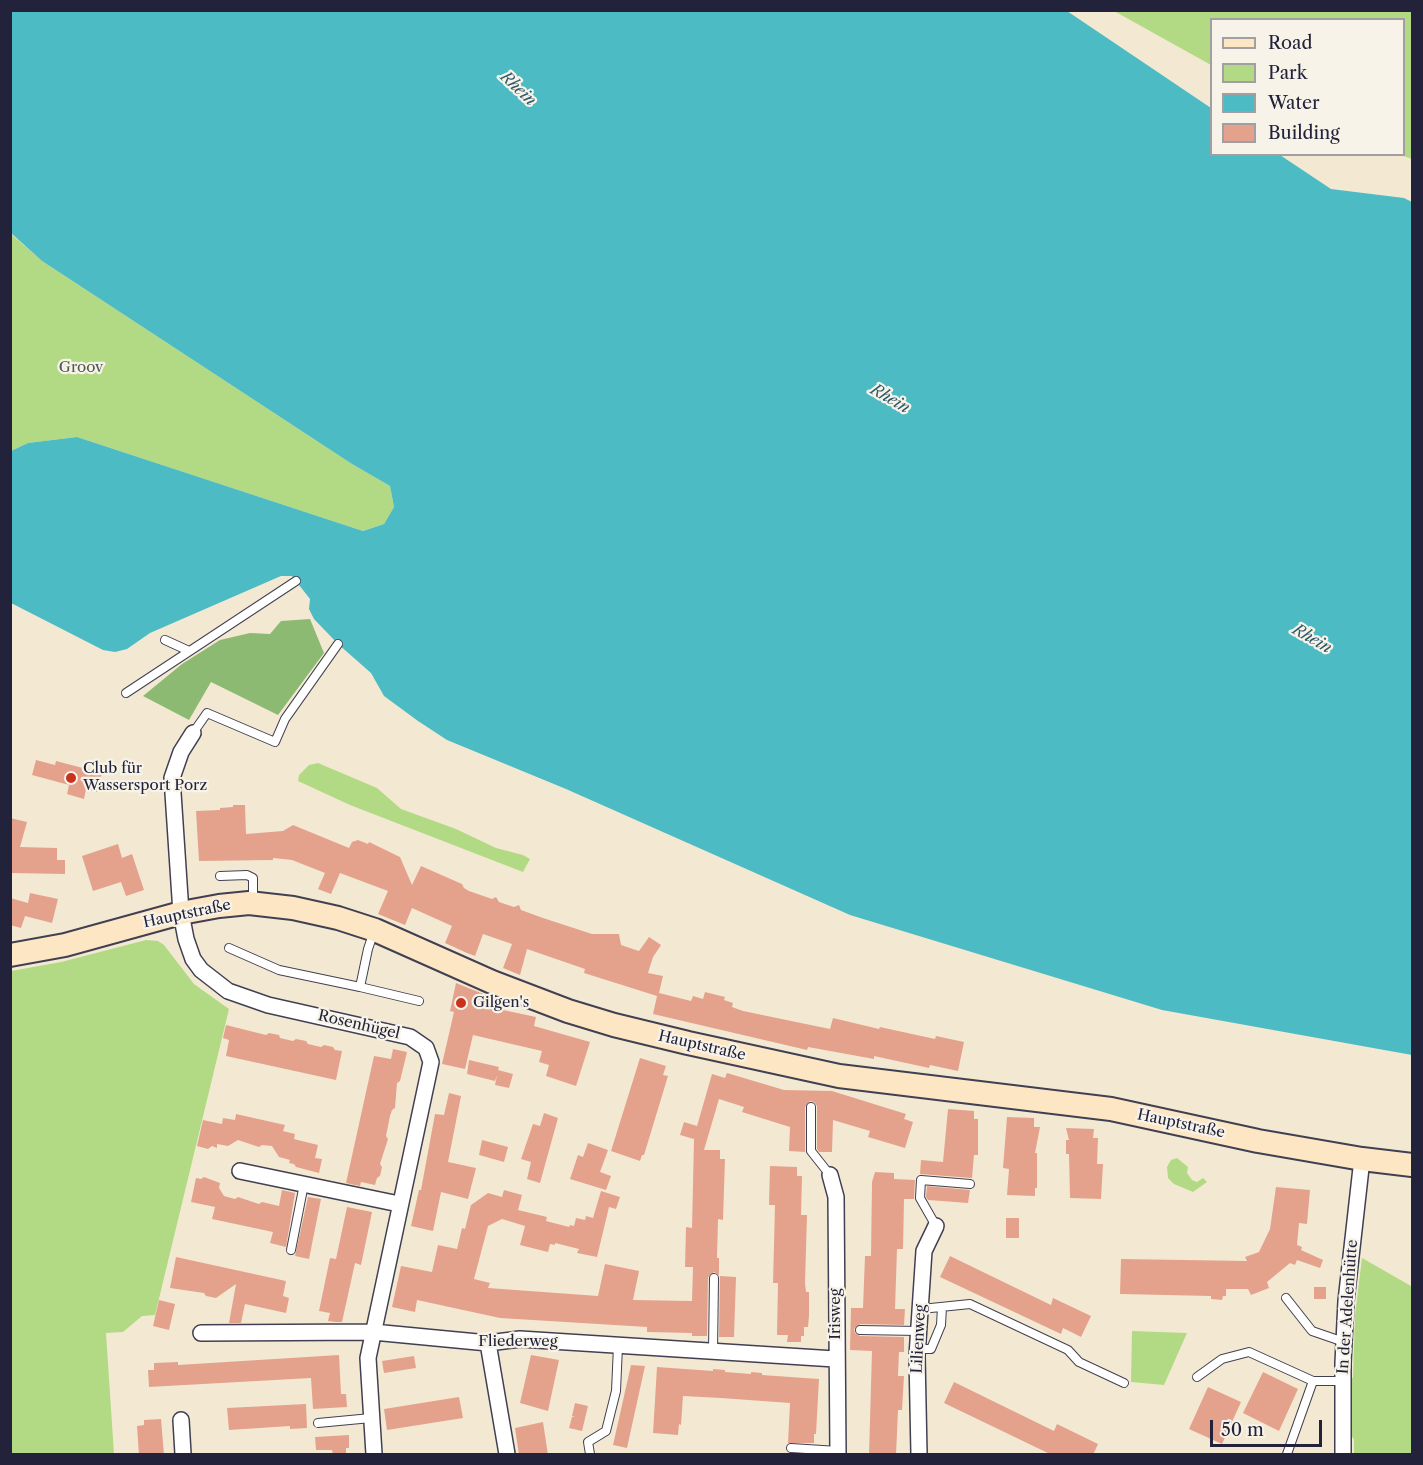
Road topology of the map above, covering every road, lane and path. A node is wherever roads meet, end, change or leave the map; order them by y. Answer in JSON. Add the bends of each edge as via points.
{"nodes":[{"id":1,"x":296,"y":581,"type":"dead end"},
{"id":2,"x":165,"y":640,"type":"dead end"},
{"id":3,"x":338,"y":644,"type":"dead end"},
{"id":4,"x":189,"y":651,"type":"junction"},
{"id":5,"x":126,"y":693,"type":"dead end"},
{"id":6,"x":193,"y":733,"type":"joint"},
{"id":7,"x":220,"y":876,"type":"dead end"},
{"id":8,"x":253,"y":903,"type":"junction"},
{"id":9,"x":181,"y":913,"type":"junction"},
{"id":10,"x":375,"y":930,"type":"junction"},
{"id":11,"x":230,"y":948,"type":"dead end"},
{"id":12,"x":10,"y":955,"type":"edge"},
{"id":13,"x":360,"y":987,"type":"junction"},
{"id":14,"x":419,"y":1001,"type":"dead end"},
{"id":15,"x":811,"y":1107,"type":"dead end"},
{"id":16,"x":1362,"y":1159,"type":"junction"},
{"id":17,"x":1413,"y":1165,"type":"edge"},
{"id":18,"x":240,"y":1171,"type":"dead end"},
{"id":19,"x":830,"y":1175,"type":"joint"},
{"id":20,"x":304,"y":1184,"type":"junction"},
{"id":21,"x":970,"y":1184,"type":"dead end"},
{"id":22,"x":399,"y":1204,"type":"junction"},
{"id":23,"x":936,"y":1226,"type":"joint"},
{"id":24,"x":291,"y":1250,"type":"dead end"},
{"id":25,"x":714,"y":1278,"type":"dead end"},
{"id":26,"x":1286,"y":1299,"type":"dead end"},
{"id":27,"x":942,"y":1307,"type":"junction"},
{"id":28,"x":921,"y":1309,"type":"junction"},
{"id":29,"x":860,"y":1330,"type":"dead end"},
{"id":30,"x":919,"y":1331,"type":"junction"},
{"id":31,"x":373,"y":1332,"type":"junction"},
{"id":32,"x":201,"y":1334,"type":"dead end"},
{"id":33,"x":1344,"y":1342,"type":"junction"},
{"id":34,"x":488,"y":1343,"type":"junction"},
{"id":35,"x":618,"y":1346,"type":"junction"},
{"id":36,"x":917,"y":1348,"type":"junction"},
{"id":37,"x":713,"y":1351,"type":"junction"},
{"id":38,"x":836,"y":1359,"type":"junction"},
{"id":39,"x":1197,"y":1377,"type":"dead end"},
{"id":40,"x":1313,"y":1381,"type":"junction"},
{"id":41,"x":1343,"y":1381,"type":"junction"},
{"id":42,"x":1124,"y":1383,"type":"dead end"},
{"id":43,"x":371,"y":1418,"type":"junction"},
{"id":44,"x":181,"y":1420,"type":"dead end"},
{"id":45,"x":318,"y":1423,"type":"dead end"},
{"id":46,"x":791,"y":1448,"type":"dead end"},
{"id":47,"x":838,"y":1453,"type":"edge"},
{"id":48,"x":183,"y":1455,"type":"edge"},
{"id":49,"x":374,"y":1455,"type":"edge"},
{"id":50,"x":507,"y":1455,"type":"edge"},
{"id":51,"x":590,"y":1455,"type":"edge"},
{"id":52,"x":919,"y":1455,"type":"edge"},
{"id":53,"x":1287,"y":1455,"type":"edge"},
{"id":54,"x":1342,"y":1455,"type":"edge"}],
"edges":[{"from":1,"to":4,"type":"lane"},
{"from":2,"to":4,"type":"lane"},
{"from":3,"to":6,"type":"lane","via":[[285,719],[275,742],[207,713]]},
{"from":4,"to":5,"type":"lane"},
{"from":6,"to":9,"type":"street","name":"Rosenhügel","via":[[172,778]]},
{"from":7,"to":8,"type":"lane","via":[[253,878]]},
{"from":8,"to":9,"type":"main road","name":"Hauptstraße"},
{"from":8,"to":10,"type":"main road","name":"Hauptstraße","via":[[317,912]]},
{"from":9,"to":12,"type":"main road","name":"Hauptstraße","via":[[65,945]]},
{"from":9,"to":22,"type":"street","name":"Rosenhügel","via":[[194,959],[210,979],[228,992],[268,1005],[410,1037],[426,1048],[431,1062]]},
{"from":10,"to":13,"type":"lane"},
{"from":10,"to":16,"type":"main road","name":"Hauptstraße","via":[[567,1011],[688,1043],[839,1076],[1110,1109]]},
{"from":11,"to":13,"type":"lane","via":[[279,970]]},
{"from":13,"to":14,"type":"lane"},
{"from":15,"to":19,"type":"lane","via":[[811,1151]]},
{"from":16,"to":17,"type":"main road","name":"Hauptstraße"},
{"from":16,"to":33,"type":"street","name":"In der Adelenhütte"},
{"from":18,"to":20,"type":"street"},
{"from":19,"to":38,"type":"street","name":"Irisweg","via":[[836,1197]]},
{"from":20,"to":22,"type":"street"},
{"from":20,"to":24,"type":"lane"},
{"from":21,"to":23,"type":"lane","via":[[921,1180],[920,1198]]},
{"from":22,"to":31,"type":"street","name":"Rosenhügel"},
{"from":23,"to":28,"type":"street","name":"Lilienweg","via":[[924,1251]]},
{"from":25,"to":37,"type":"lane"},
{"from":26,"to":33,"type":"lane","via":[[1312,1331]]},
{"from":27,"to":28,"type":"lane"},
{"from":27,"to":36,"type":"lane","via":[[941,1325],[931,1349]]},
{"from":27,"to":42,"type":"lane","via":[[970,1304],[1068,1350],[1079,1362]]},
{"from":28,"to":30,"type":"street","name":"Lilienweg"},
{"from":29,"to":30,"type":"lane"},
{"from":30,"to":36,"type":"street","name":"Lilienweg"},
{"from":31,"to":32,"type":"street","name":"Fliederweg"},
{"from":31,"to":34,"type":"street","name":"Fliederweg"},
{"from":31,"to":43,"type":"street","name":"Rosenhügel","via":[[368,1358]]},
{"from":33,"to":41,"type":"street","name":"In der Adelenhütte"},
{"from":34,"to":35,"type":"street","name":"Fliederweg","via":[[520,1338]]},
{"from":34,"to":50,"type":"street"},
{"from":35,"to":37,"type":"street","name":"Fliederweg"},
{"from":35,"to":51,"type":"lane","via":[[616,1391],[606,1431],[588,1442]]},
{"from":36,"to":52,"type":"street","name":"Lilienweg"},
{"from":37,"to":38,"type":"street","name":"Fliederweg"},
{"from":38,"to":47,"type":"street","name":"Irisweg"},
{"from":39,"to":40,"type":"lane","via":[[1222,1359],[1249,1352]]},
{"from":40,"to":41,"type":"lane"},
{"from":40,"to":53,"type":"lane"},
{"from":41,"to":54,"type":"street","name":"In der Adelenhütte"},
{"from":43,"to":45,"type":"lane"},
{"from":43,"to":49,"type":"street","name":"Rosenhügel"},
{"from":44,"to":48,"type":"street"},
{"from":46,"to":47,"type":"lane"}]}
